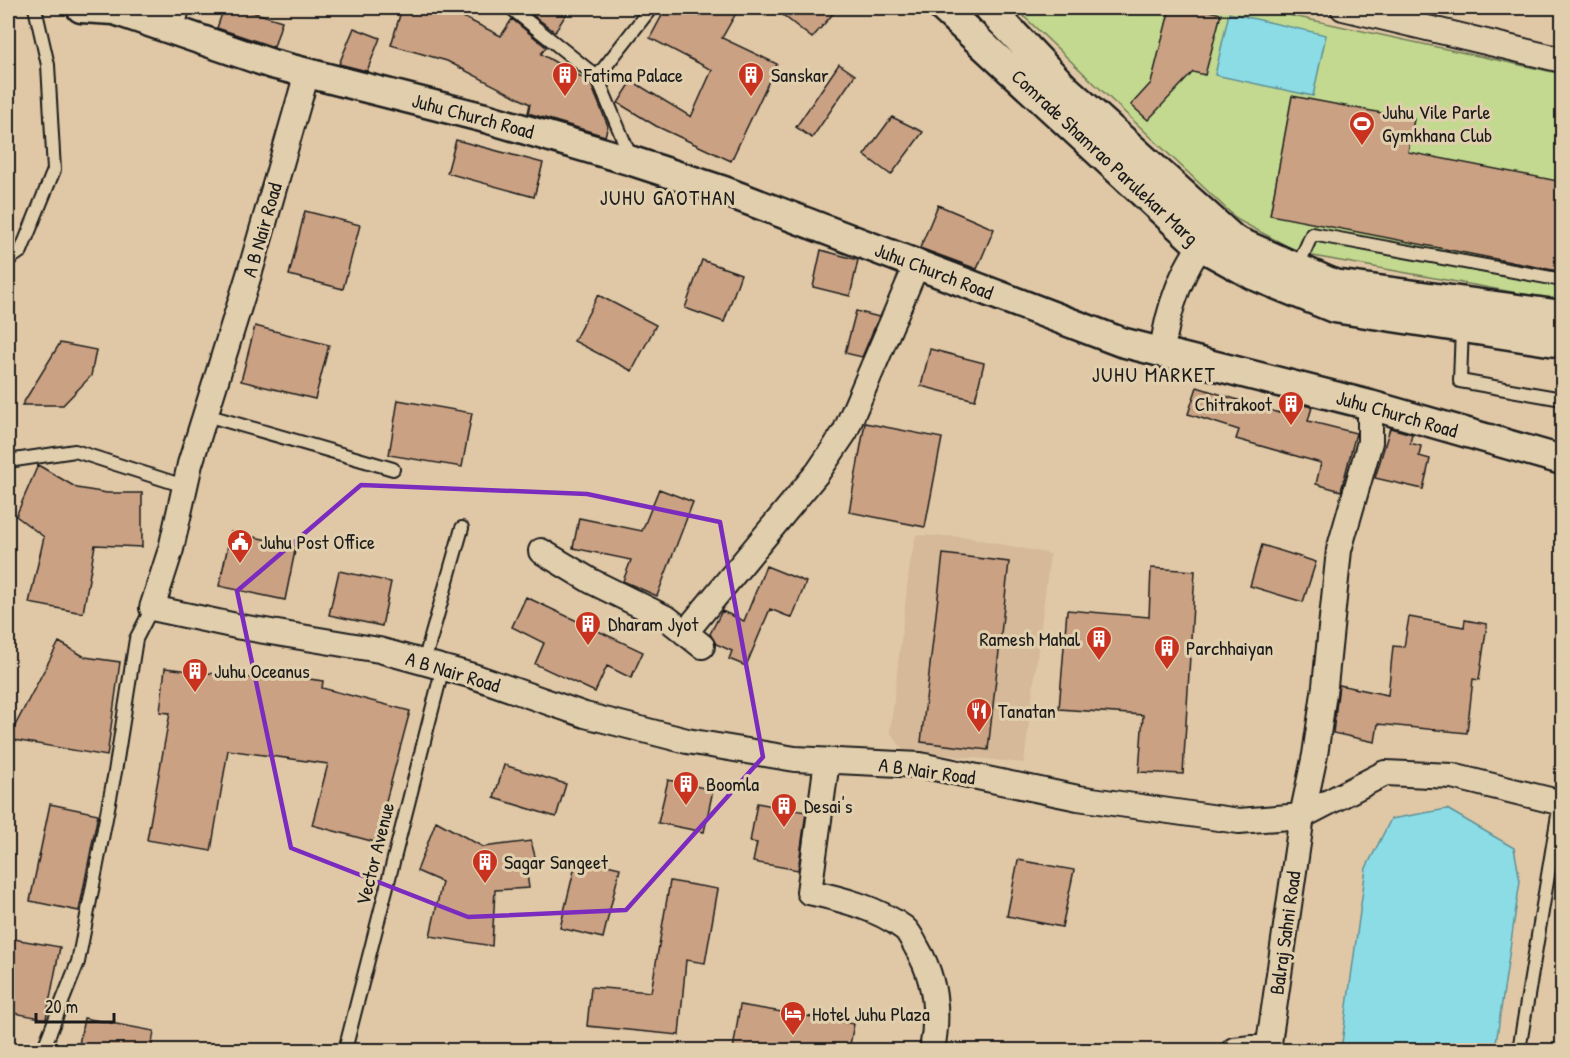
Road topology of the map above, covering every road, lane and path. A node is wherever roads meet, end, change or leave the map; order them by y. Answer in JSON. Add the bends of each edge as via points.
{"nodes":[{"id":1,"x":36,"y":8,"type":"edge"},
{"id":2,"x":81,"y":8,"type":"edge"},
{"id":3,"x":511,"y":8,"type":"edge"},
{"id":4,"x":651,"y":8,"type":"edge"},
{"id":5,"x":943,"y":8,"type":"edge"},
{"id":6,"x":989,"y":8,"type":"edge"},
{"id":7,"x":1343,"y":8,"type":"edge"},
{"id":8,"x":175,"y":19,"type":"edge"},
{"id":9,"x":1563,"y":60,"type":"edge"},
{"id":10,"x":307,"y":73,"type":"junction"},
{"id":11,"x":597,"y":77,"type":"junction"},
{"id":12,"x":632,"y":161,"type":"junction"},
{"id":13,"x":1209,"y":236,"type":"junction"},
{"id":14,"x":8,"y":260,"type":"edge"},
{"id":15,"x":917,"y":264,"type":"junction"},
{"id":16,"x":1297,"y":268,"type":"junction"},
{"id":17,"x":1563,"y":280,"type":"edge"},
{"id":18,"x":1470,"y":302,"type":"junction"},
{"id":19,"x":1563,"y":315,"type":"edge"},
{"id":20,"x":1461,"y":329,"type":"junction"},
{"id":21,"x":1563,"y":342,"type":"edge"},
{"id":22,"x":1162,"y":352,"type":"junction"},
{"id":23,"x":1563,"y":399,"type":"edge"},
{"id":24,"x":1370,"y":405,"type":"junction"},
{"id":25,"x":206,"y":415,"type":"junction"},
{"id":26,"x":1563,"y":460,"type":"edge"},
{"id":27,"x":8,"y":461,"type":"edge"},
{"id":28,"x":393,"y":469,"type":"dead end"},
{"id":29,"x":184,"y":486,"type":"junction"},
{"id":30,"x":462,"y":528,"type":"dead end"},
{"id":31,"x":541,"y":551,"type":"dead end"},
{"id":32,"x":152,"y":608,"type":"junction"},
{"id":33,"x":434,"y":665,"type":"junction"},
{"id":34,"x":827,"y":761,"type":"junction"},
{"id":35,"x":1561,"y":803,"type":"edge"},
{"id":36,"x":1302,"y":816,"type":"junction"},
{"id":37,"x":1268,"y":1048,"type":"edge"},
{"id":38,"x":43,"y":1050,"type":"edge"},
{"id":39,"x":345,"y":1050,"type":"edge"},
{"id":40,"x":932,"y":1050,"type":"edge"},
{"id":41,"x":1234,"y":1050,"type":"edge"},
{"id":42,"x":1519,"y":1050,"type":"edge"}],
"edges":[{"from":1,"to":14,"type":"lane","via":[[48,65],[54,170],[21,251]]},
{"from":2,"to":8,"type":"street","name":"Juhu Church Road"},
{"from":3,"to":11,"type":"lane"},
{"from":4,"to":11,"type":"lane"},
{"from":5,"to":13,"type":"street","name":"Comrade Shamrao Parulekar Marg"},
{"from":6,"to":13,"type":"street","name":"Comrade Shamrao Parulekar Marg"},
{"from":7,"to":9,"type":"street"},
{"from":8,"to":10,"type":"street","name":"Juhu Church Road","via":[[272,64]]},
{"from":10,"to":12,"type":"street","name":"Juhu Church Road","via":[[489,118]]},
{"from":10,"to":25,"type":"street","name":"A B Nair Road"},
{"from":11,"to":12,"type":"lane"},
{"from":12,"to":15,"type":"street","name":"Juhu Church Road","via":[[724,191]]},
{"from":13,"to":16,"type":"street","name":"Comrade Shamrao Parulekar Marg","via":[[1234,240]]},
{"from":13,"to":20,"type":"street","name":"Comrade Shamrao Parulekar Marg","via":[[1253,275],[1334,308]]},
{"from":13,"to":22,"type":"street","via":[[1167,316]]},
{"from":15,"to":22,"type":"street","name":"Juhu Church Road","via":[[1121,342]]},
{"from":15,"to":31,"type":"street","via":[[845,432],[694,640],[668,619]]},
{"from":16,"to":17,"type":"lane","via":[[1312,234]]},
{"from":16,"to":18,"type":"street","name":"Comrade Shamrao Parulekar Marg","via":[[1334,284]]},
{"from":18,"to":19,"type":"street","name":"Comrade Shamrao Parulekar Marg"},
{"from":18,"to":20,"type":"lane"},
{"from":20,"to":21,"type":"street","name":"Comrade Shamrao Parulekar Marg"},
{"from":20,"to":23,"type":"lane","via":[[1460,381]]},
{"from":22,"to":24,"type":"street","name":"Juhu Church Road"},
{"from":24,"to":26,"type":"street","name":"Juhu Church Road"},
{"from":24,"to":36,"type":"street","name":"Balraj Sahni Road","via":[[1370,442],[1339,550],[1325,686]]},
{"from":25,"to":28,"type":"lane"},
{"from":25,"to":29,"type":"street","name":"A B Nair Road"},
{"from":27,"to":29,"type":"lane","via":[[75,451]]},
{"from":29,"to":32,"type":"street","name":"A B Nair Road","via":[[171,549]]},
{"from":30,"to":33,"type":"lane","name":"Vector Avenue"},
{"from":32,"to":33,"type":"street","name":"A B Nair Road","via":[[380,650]]},
{"from":32,"to":38,"type":"lane","via":[[136,639],[78,962]]},
{"from":33,"to":34,"type":"street","name":"A B Nair Road","via":[[585,715],[687,741]]},
{"from":33,"to":39,"type":"lane","name":"Vector Avenue"},
{"from":34,"to":36,"type":"street","name":"A B Nair Road","via":[[920,765],[1078,798],[1239,821]]},
{"from":34,"to":40,"type":"street","via":[[809,892],[876,912],[906,930],[927,965],[934,991]]},
{"from":35,"to":36,"type":"street","via":[[1452,776],[1385,773]]},
{"from":35,"to":42,"type":"lane"},
{"from":36,"to":37,"type":"street","name":"Balraj Sahni Road"},
{"from":37,"to":41,"type":"street"}]}
